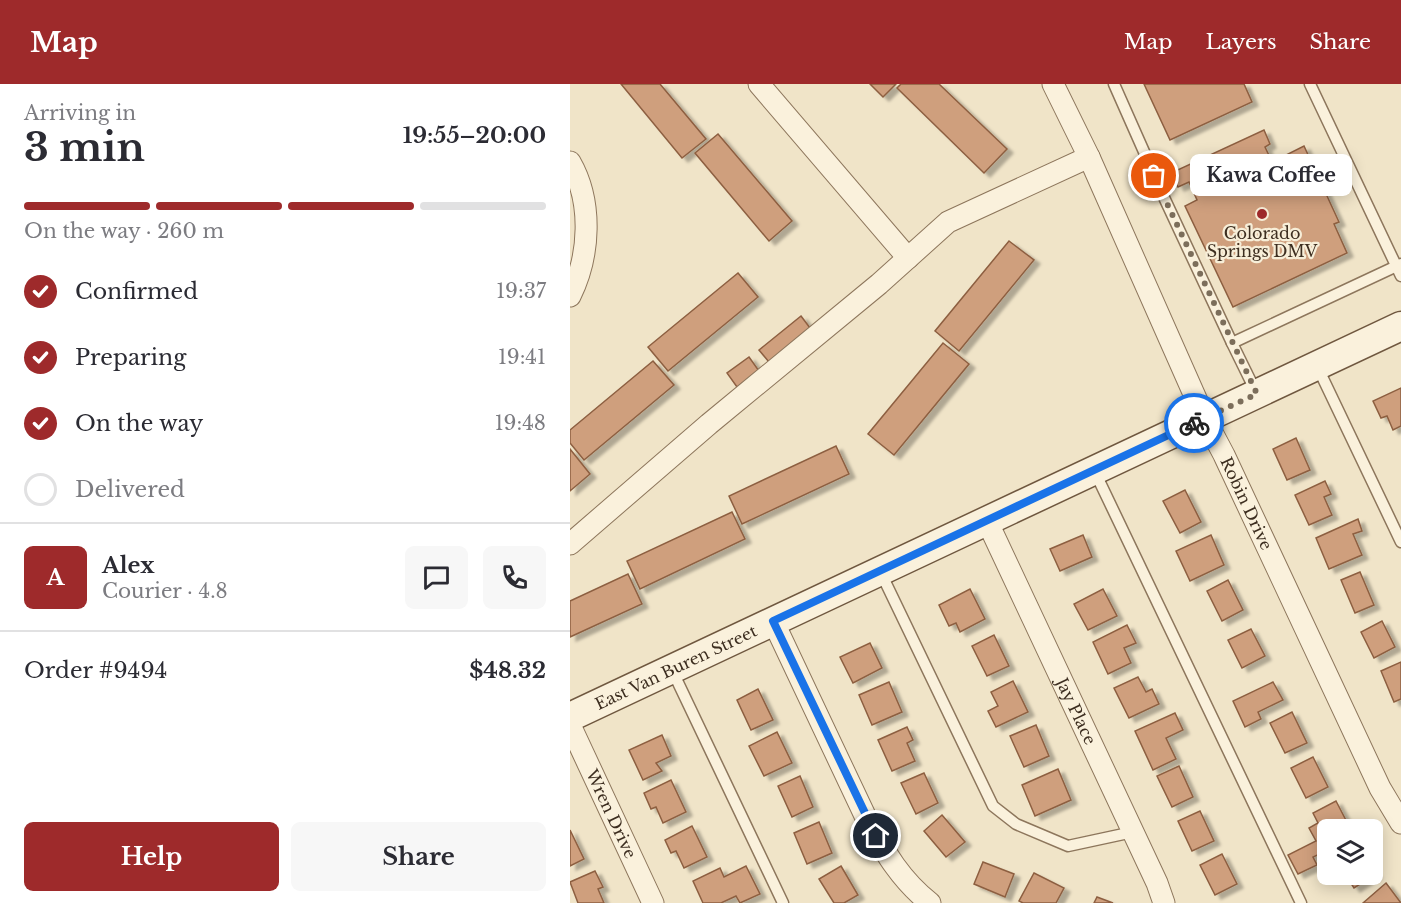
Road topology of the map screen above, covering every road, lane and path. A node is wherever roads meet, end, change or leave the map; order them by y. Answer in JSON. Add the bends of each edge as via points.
{"nodes":[{"id":1,"x":759,"y":84,"type":"edge"},
{"id":2,"x":1053,"y":84,"type":"edge"},
{"id":3,"x":1114,"y":84,"type":"edge"},
{"id":4,"x":1310,"y":84,"type":"edge"},
{"id":5,"x":1145,"y":154,"type":"dead end"},
{"id":6,"x":1089,"y":157,"type":"junction"},
{"id":7,"x":570,"y":162,"type":"edge"},
{"id":8,"x":1154,"y":176,"type":"dead end"},
{"id":9,"x":908,"y":258,"type":"junction"},
{"id":10,"x":1400,"y":269,"type":"edge"},
{"id":11,"x":570,"y":296,"type":"edge"},
{"id":12,"x":1401,"y":326,"type":"edge"},
{"id":13,"x":1232,"y":343,"type":"junction"},
{"id":14,"x":1317,"y":366,"type":"junction"},
{"id":15,"x":1257,"y":394,"type":"junction"},
{"id":16,"x":1205,"y":419,"type":"junction"},
{"id":17,"x":1094,"y":471,"type":"junction"},
{"id":18,"x":987,"y":521,"type":"junction"},
{"id":19,"x":1401,"y":542,"type":"edge"},
{"id":20,"x":570,"y":544,"type":"edge"},
{"id":21,"x":880,"y":571,"type":"junction"},
{"id":22,"x":773,"y":621,"type":"junction"},
{"id":23,"x":671,"y":668,"type":"junction"},
{"id":24,"x":570,"y":717,"type":"edge"},
{"id":25,"x":570,"y":725,"type":"edge"},
{"id":26,"x":1401,"y":823,"type":"edge"},
{"id":27,"x":1134,"y":832,"type":"junction"},
{"id":28,"x":653,"y":903,"type":"edge"},
{"id":29,"x":783,"y":903,"type":"edge"},
{"id":30,"x":930,"y":903,"type":"edge"},
{"id":31,"x":1164,"y":903,"type":"edge"},
{"id":32,"x":1301,"y":903,"type":"edge"}],
"edges":[{"from":1,"to":9,"type":"street"},
{"from":2,"to":6,"type":"street","name":"Robin Drive"},
{"from":3,"to":5,"type":"lane"},
{"from":4,"to":10,"type":"lane"},
{"from":6,"to":9,"type":"street","via":[[948,222]]},
{"from":6,"to":16,"type":"street","name":"Robin Drive"},
{"from":7,"to":11,"type":"street","via":[[585,206],[586,241],[579,280]]},
{"from":8,"to":13,"type":"lane"},
{"from":9,"to":20,"type":"street"},
{"from":10,"to":13,"type":"lane"},
{"from":12,"to":14,"type":"street","name":"East Van Buren Street"},
{"from":13,"to":15,"type":"lane"},
{"from":14,"to":15,"type":"street","name":"East Van Buren Street"},
{"from":14,"to":19,"type":"lane"},
{"from":15,"to":16,"type":"street","name":"East Van Buren Street"},
{"from":16,"to":17,"type":"street","name":"East Van Buren Street"},
{"from":16,"to":26,"type":"street","name":"Robin Drive","via":[[1380,788]]},
{"from":17,"to":18,"type":"street","name":"East Van Buren Street"},
{"from":17,"to":32,"type":"lane"},
{"from":18,"to":21,"type":"street","name":"East Van Buren Street"},
{"from":18,"to":27,"type":"street","name":"Jay Place"},
{"from":21,"to":22,"type":"street","name":"East Van Buren Street"},
{"from":21,"to":27,"type":"lane","via":[[993,806],[1016,824],[1068,846]]},
{"from":22,"to":23,"type":"street","name":"East Van Buren Street"},
{"from":22,"to":30,"type":"street","via":[[884,851],[903,879]]},
{"from":23,"to":24,"type":"street","name":"East Van Buren Street"},
{"from":23,"to":29,"type":"lane"},
{"from":25,"to":28,"type":"street","name":"Wren Drive"},
{"from":27,"to":31,"type":"street","name":"Jay Place"}]}
